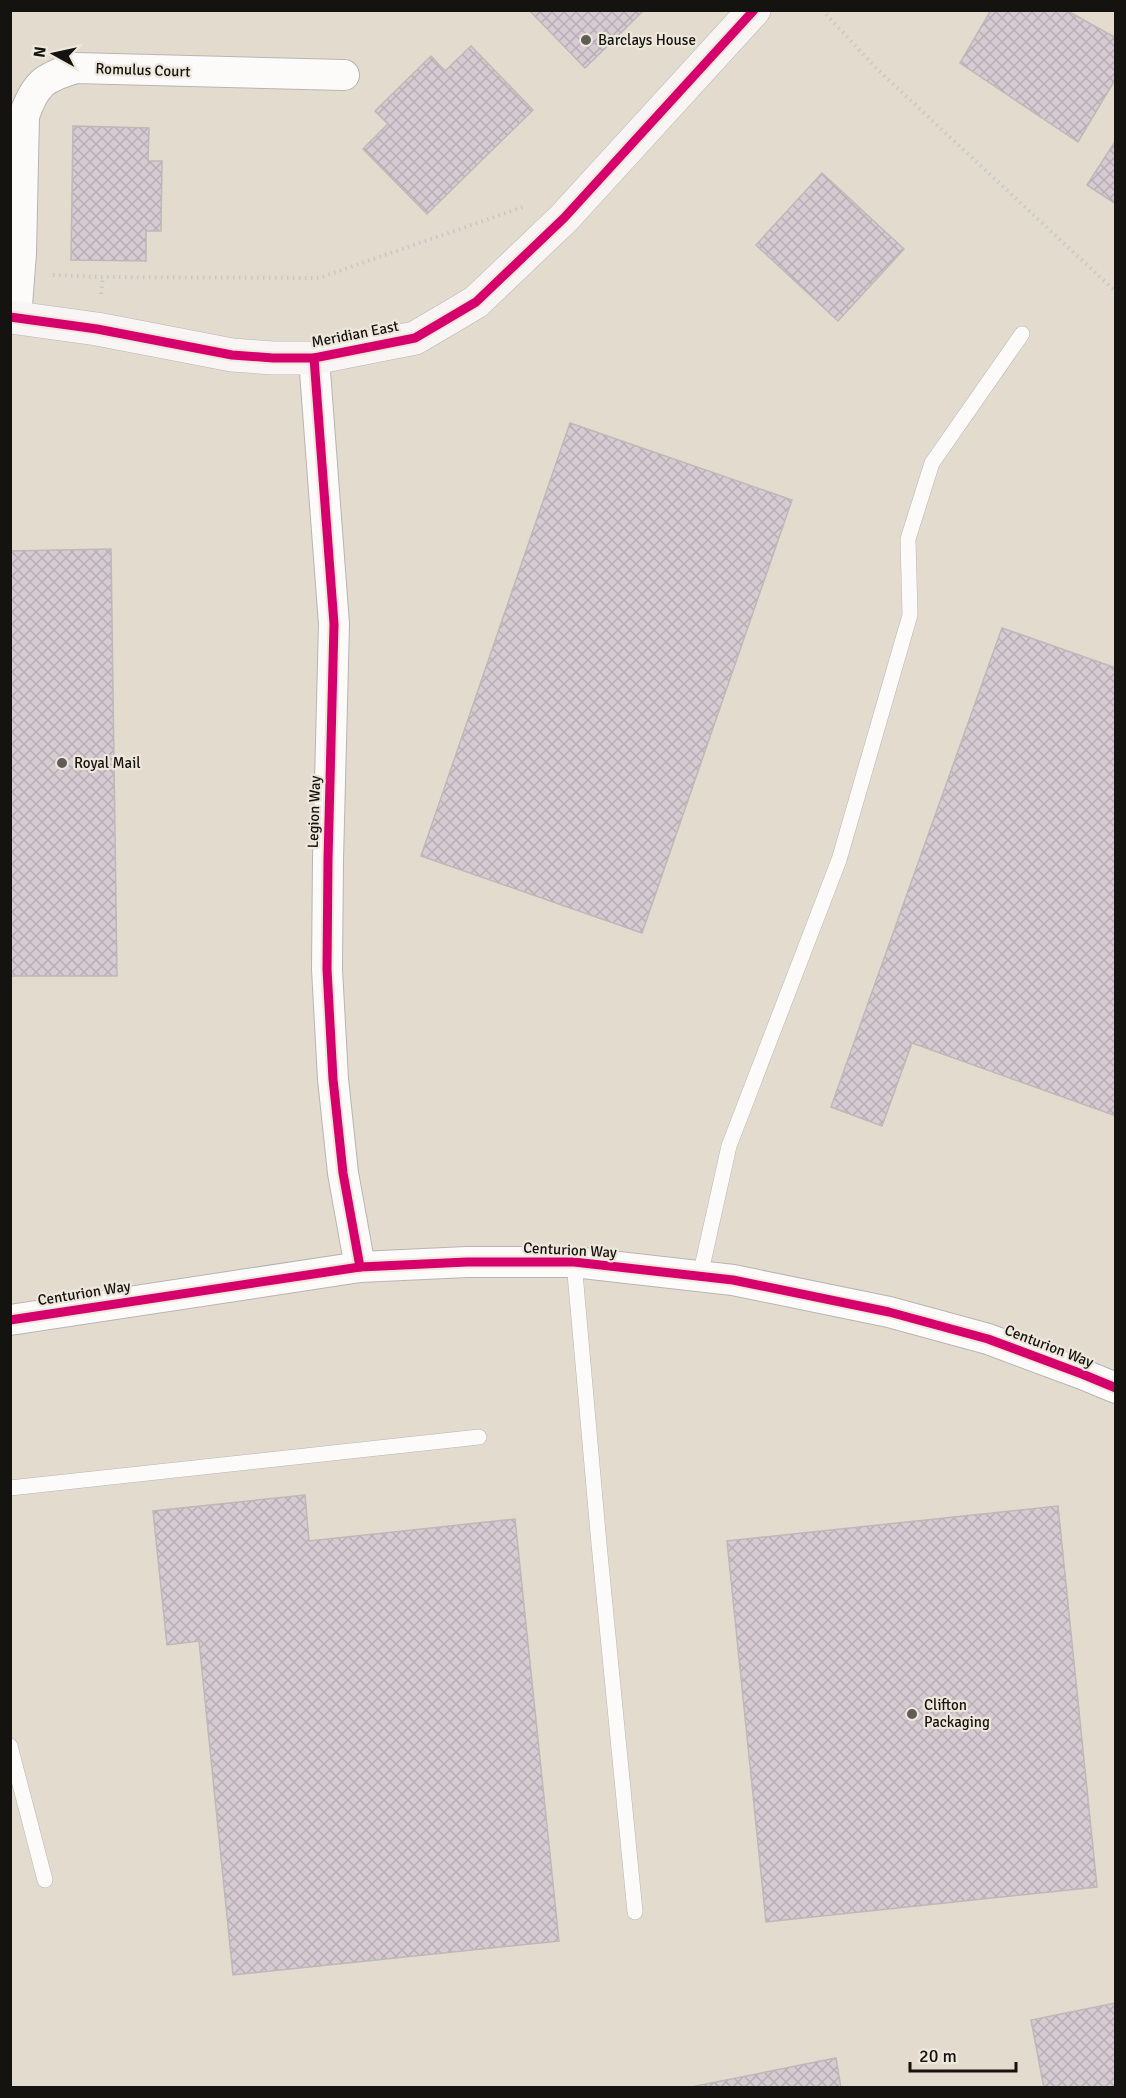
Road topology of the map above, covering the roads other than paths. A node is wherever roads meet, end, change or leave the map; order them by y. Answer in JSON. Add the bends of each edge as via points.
{"nodes":[{"id":1,"x":754,"y":10,"type":"edge"},
{"id":2,"x":344,"y":75,"type":"dead end"},
{"id":3,"x":13,"y":317,"type":"edge"},
{"id":4,"x":1022,"y":334,"type":"dead end"},
{"id":5,"x":314,"y":358,"type":"junction"},
{"id":6,"x":574,"y":1262,"type":"junction"},
{"id":7,"x":360,"y":1267,"type":"junction"},
{"id":8,"x":700,"y":1276,"type":"junction"},
{"id":9,"x":10,"y":1320,"type":"edge"},
{"id":10,"x":1116,"y":1388,"type":"edge"},
{"id":11,"x":479,"y":1437,"type":"dead end"},
{"id":12,"x":10,"y":1488,"type":"edge"},
{"id":13,"x":10,"y":1746,"type":"edge"},
{"id":14,"x":45,"y":1880,"type":"dead end"},
{"id":15,"x":635,"y":1912,"type":"dead end"}],
"edges":[{"from":1,"to":5,"type":"street","name":"Meridian East","via":[[564,218],[476,302],[415,338]]},
{"from":2,"to":3,"type":"street","name":"Romulus Court","via":[[76,68],[43,82],[31,96],[24,116]]},
{"from":3,"to":5,"type":"street","name":"Meridian East","via":[[232,355]]},
{"from":4,"to":8,"type":"lane","via":[[932,463],[908,539],[910,615],[839,860],[729,1146]]},
{"from":5,"to":7,"type":"street","name":"Legion Way","via":[[334,624],[327,969],[343,1173]]},
{"from":6,"to":7,"type":"street","name":"Centurion Way"},
{"from":6,"to":8,"type":"street","name":"Centurion Way"},
{"from":6,"to":15,"type":"lane"},
{"from":7,"to":9,"type":"street","name":"Centurion Way"},
{"from":8,"to":10,"type":"street","name":"Centurion Way","via":[[889,1312],[988,1339]]},
{"from":11,"to":12,"type":"lane"},
{"from":13,"to":14,"type":"lane"}]}
